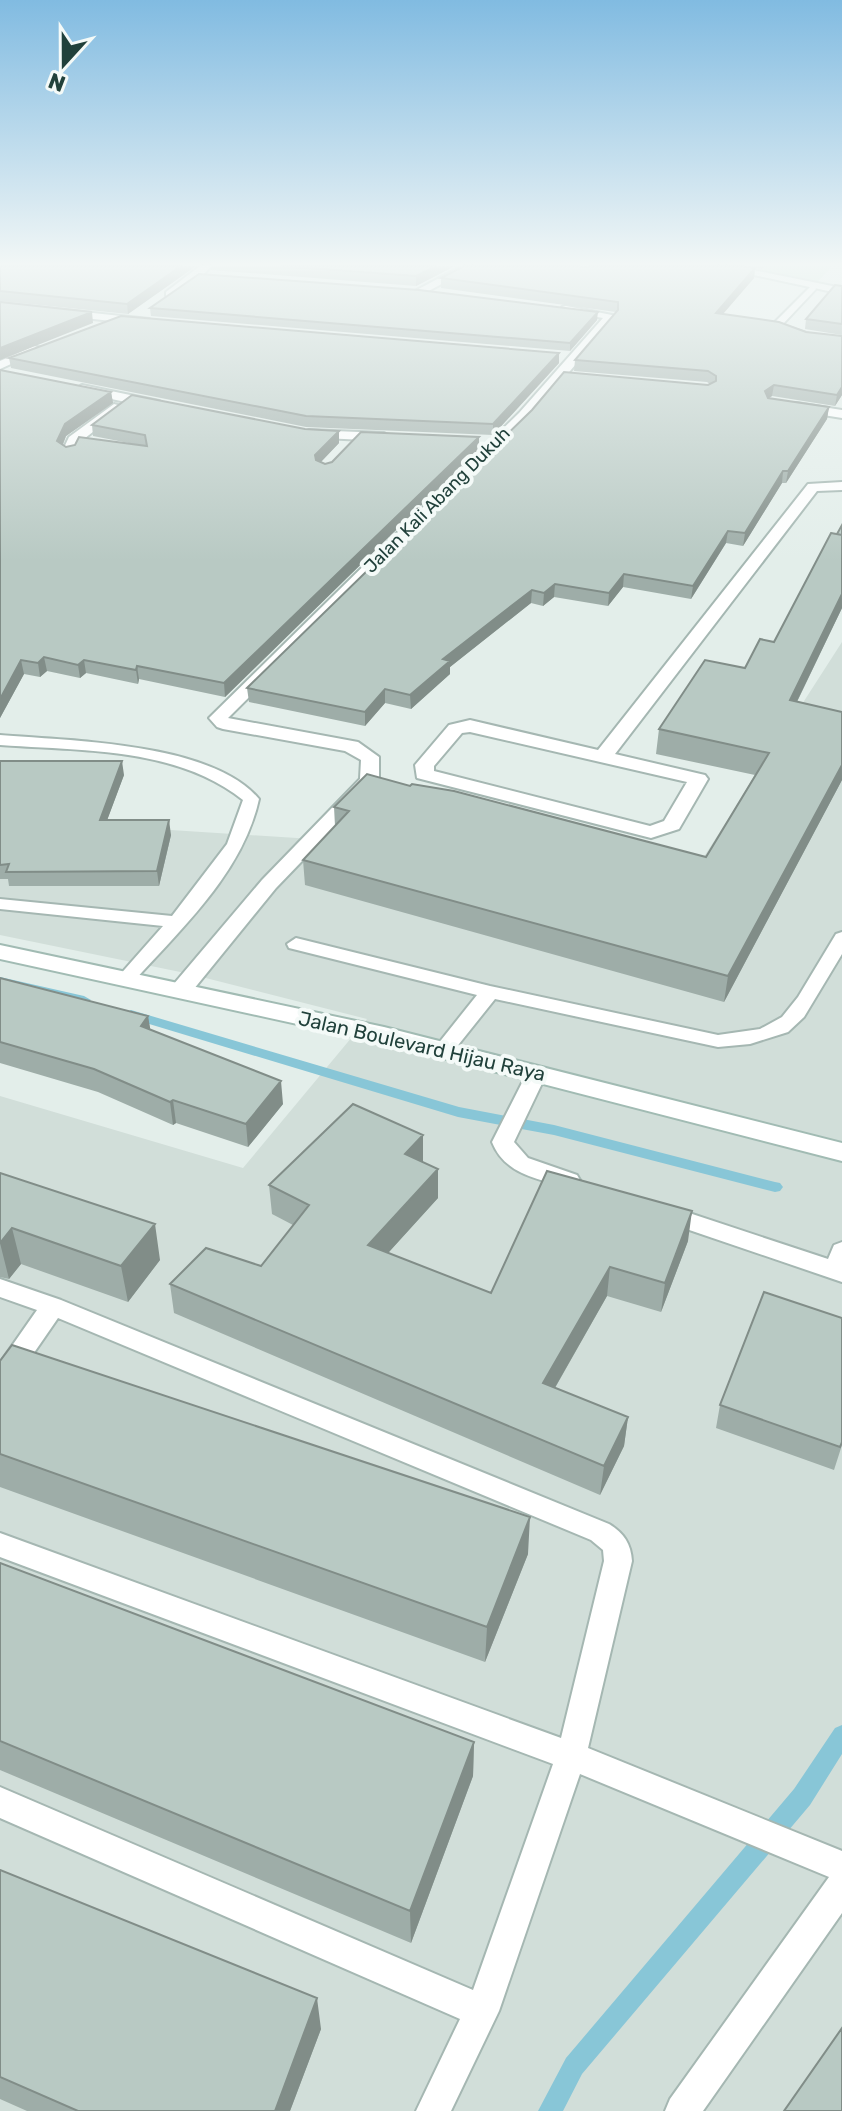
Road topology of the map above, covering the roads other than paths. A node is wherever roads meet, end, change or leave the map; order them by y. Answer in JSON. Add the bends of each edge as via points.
{"nodes":[{"id":1,"x":567,"y":365,"type":"edge"},
{"id":2,"x":0,"y":373,"type":"edge"},
{"id":3,"x":15,"y":376,"type":"edge"},
{"id":4,"x":73,"y":388,"type":"edge"},
{"id":5,"x":131,"y":399,"type":"junction"},
{"id":6,"x":786,"y":406,"type":"edge"},
{"id":7,"x":176,"y":409,"type":"edge"},
{"id":8,"x":842,"y":414,"type":"edge"},
{"id":9,"x":293,"y":432,"type":"edge"},
{"id":10,"x":396,"y":437,"type":"edge"},
{"id":11,"x":355,"y":438,"type":"junction"},
{"id":12,"x":101,"y":445,"type":"edge"},
{"id":13,"x":343,"y":453,"type":"edge"},
{"id":14,"x":842,"y":486,"type":"edge"},
{"id":15,"x":0,"y":740,"type":"edge"},
{"id":16,"x":604,"y":755,"type":"junction"},
{"id":17,"x":0,"y":904,"type":"edge"},
{"id":18,"x":178,"y":922,"type":"junction"},
{"id":19,"x":842,"y":938,"type":"edge"},
{"id":20,"x":296,"y":944,"type":"dead end"},
{"id":21,"x":0,"y":952,"type":"edge"},
{"id":22,"x":127,"y":977,"type":"junction"},
{"id":23,"x":181,"y":990,"type":"junction"},
{"id":24,"x":490,"y":992,"type":"junction"},
{"id":25,"x":444,"y":1049,"type":"junction"},
{"id":26,"x":537,"y":1073,"type":"junction"},
{"id":27,"x":842,"y":1152,"type":"edge"},
{"id":28,"x":589,"y":1187,"type":"edge"},
{"id":29,"x":646,"y":1207,"type":"edge"},
{"id":30,"x":840,"y":1265,"type":"edge"},
{"id":31,"x":0,"y":1288,"type":"edge"},
{"id":32,"x":53,"y":1306,"type":"junction"},
{"id":33,"x":0,"y":1382,"type":"edge"},
{"id":34,"x":0,"y":1545,"type":"edge"},
{"id":35,"x":571,"y":1756,"type":"junction"},
{"id":36,"x":0,"y":1802,"type":"edge"},
{"id":37,"x":842,"y":1867,"type":"edge"},
{"id":38,"x":842,"y":1886,"type":"edge"},
{"id":39,"x":482,"y":2011,"type":"junction"},
{"id":40,"x":433,"y":2111,"type":"edge"},
{"id":41,"x":682,"y":2111,"type":"edge"}],
"edges":[{"from":1,"to":23,"type":"street","name":"Jalan Kali Abang Dukuh","via":[[568,377],[487,442],[218,718],[351,746],[370,757],[372,766],[369,781],[269,884]]},
{"from":2,"to":3,"type":"street"},
{"from":4,"to":5,"type":"street"},
{"from":5,"to":7,"type":"street"},
{"from":5,"to":12,"type":"street","via":[[72,446]]},
{"from":6,"to":8,"type":"street"},
{"from":9,"to":11,"type":"street"},
{"from":10,"to":11,"type":"street"},
{"from":11,"to":13,"type":"street"},
{"from":14,"to":16,"type":"street","via":[[813,487]]},
{"from":15,"to":18,"type":"lane","via":[[165,757],[238,785],[251,799],[250,815],[212,880]]},
{"from":16,"to":16,"type":"street","via":[[698,779],[672,825],[651,832],[423,771],[463,727]]},
{"from":17,"to":18,"type":"lane"},
{"from":18,"to":22,"type":"lane"},
{"from":19,"to":24,"type":"lane","via":[[784,1026],[752,1039],[718,1041]]},
{"from":20,"to":24,"type":"lane"},
{"from":21,"to":22,"type":"street","name":"Jalan Boulevard Hijau Raya"},
{"from":22,"to":23,"type":"street","name":"Jalan Boulevard Hijau Raya"},
{"from":23,"to":25,"type":"street","name":"Jalan Boulevard Hijau Raya"},
{"from":24,"to":25,"type":"lane"},
{"from":25,"to":26,"type":"street","name":"Jalan Boulevard Hijau Raya"},
{"from":26,"to":27,"type":"street","name":"Jalan Boulevard Hijau Raya"},
{"from":26,"to":28,"type":"lane","via":[[503,1142],[505,1151],[517,1162]]},
{"from":29,"to":30,"type":"lane"},
{"from":31,"to":32,"type":"lane"},
{"from":32,"to":33,"type":"lane"},
{"from":32,"to":35,"type":"lane","via":[[613,1540],[618,1561]]},
{"from":34,"to":35,"type":"lane"},
{"from":35,"to":37,"type":"lane"},
{"from":35,"to":39,"type":"lane"},
{"from":36,"to":39,"type":"lane"},
{"from":38,"to":41,"type":"lane"},
{"from":39,"to":40,"type":"lane"}]}
